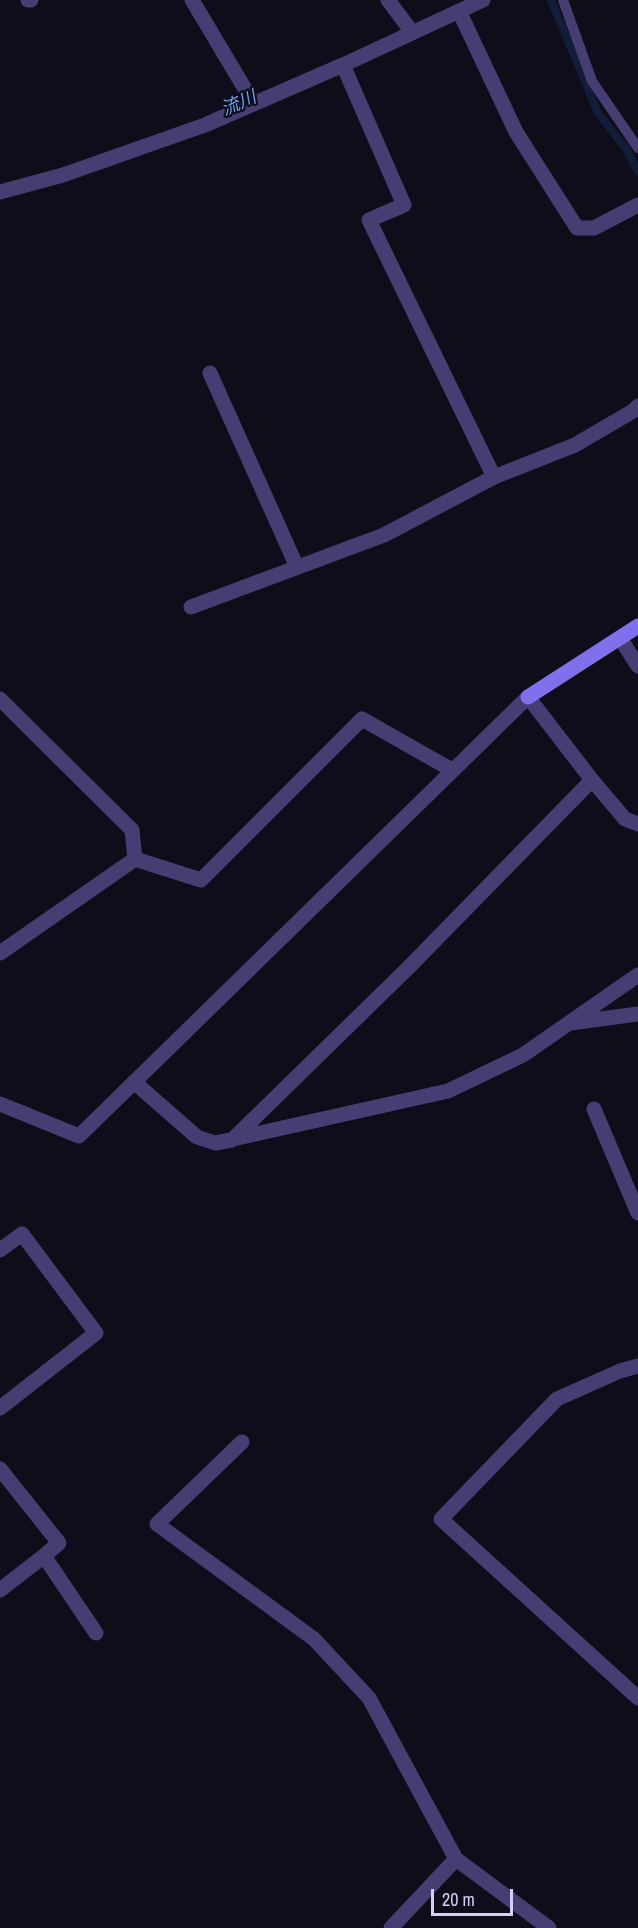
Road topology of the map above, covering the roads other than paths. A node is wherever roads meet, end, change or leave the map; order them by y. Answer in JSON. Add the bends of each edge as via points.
{"nodes":[{"id":1,"x":192,"y":0,"type":"edge"},
{"id":2,"x":388,"y":0,"type":"edge"},
{"id":3,"x":483,"y":0,"type":"edge"},
{"id":4,"x":563,"y":0,"type":"edge"},
{"id":5,"x":459,"y":11,"type":"junction"},
{"id":6,"x":412,"y":32,"type":"junction"},
{"id":7,"x":343,"y":65,"type":"junction"},
{"id":8,"x":254,"y":104,"type":"junction"},
{"id":9,"x":638,"y":148,"type":"edge"},
{"id":10,"x":0,"y":192,"type":"edge"},
{"id":11,"x":638,"y":205,"type":"edge"},
{"id":12,"x":210,"y":373,"type":"dead end"},
{"id":13,"x":638,"y":406,"type":"edge"},
{"id":14,"x":494,"y":477,"type":"junction"},
{"id":15,"x":297,"y":567,"type":"junction"},
{"id":16,"x":191,"y":607,"type":"dead end"},
{"id":17,"x":638,"y":626,"type":"edge"},
{"id":18,"x":620,"y":639,"type":"junction"},
{"id":19,"x":638,"y":666,"type":"edge"},
{"id":20,"x":528,"y":697,"type":"junction"},
{"id":21,"x":0,"y":699,"type":"edge"},
{"id":22,"x":452,"y":771,"type":"junction"},
{"id":23,"x":592,"y":780,"type":"junction"},
{"id":24,"x":638,"y":824,"type":"edge"},
{"id":25,"x":135,"y":859,"type":"junction"},
{"id":26,"x":0,"y":952,"type":"edge"},
{"id":27,"x":638,"y":975,"type":"edge"},
{"id":28,"x":638,"y":1014,"type":"edge"},
{"id":29,"x":568,"y":1023,"type":"junction"},
{"id":30,"x":134,"y":1082,"type":"junction"},
{"id":31,"x":0,"y":1104,"type":"edge"},
{"id":32,"x":594,"y":1109,"type":"dead end"},
{"id":33,"x":232,"y":1140,"type":"junction"},
{"id":34,"x":638,"y":1213,"type":"edge"},
{"id":35,"x":0,"y":1250,"type":"edge"},
{"id":36,"x":638,"y":1366,"type":"edge"},
{"id":37,"x":0,"y":1408,"type":"edge"},
{"id":38,"x":242,"y":1442,"type":"dead end"},
{"id":39,"x":0,"y":1469,"type":"edge"},
{"id":40,"x":44,"y":1556,"type":"junction"},
{"id":41,"x":0,"y":1590,"type":"edge"},
{"id":42,"x":96,"y":1633,"type":"dead end"},
{"id":43,"x":638,"y":1698,"type":"edge"},
{"id":44,"x":456,"y":1859,"type":"junction"},
{"id":45,"x":391,"y":1928,"type":"edge"},
{"id":46,"x":549,"y":1928,"type":"edge"}],
"edges":[{"from":1,"to":8,"type":"street"},
{"from":2,"to":6,"type":"street"},
{"from":3,"to":5,"type":"street"},
{"from":4,"to":9,"type":"lane","via":[[592,81]]},
{"from":5,"to":6,"type":"street"},
{"from":5,"to":11,"type":"street","via":[[516,132],[577,228],[594,228]]},
{"from":6,"to":7,"type":"street"},
{"from":7,"to":8,"type":"street"},
{"from":7,"to":14,"type":"street","via":[[404,205],[369,220]]},
{"from":8,"to":10,"type":"street","via":[[74,171]]},
{"from":12,"to":15,"type":"street"},
{"from":13,"to":14,"type":"street","via":[[575,445]]},
{"from":14,"to":15,"type":"street","via":[[384,535]]},
{"from":15,"to":16,"type":"street"},
{"from":17,"to":18,"type":"street"},
{"from":18,"to":19,"type":"street"},
{"from":18,"to":20,"type":"street"},
{"from":20,"to":22,"type":"street"},
{"from":20,"to":23,"type":"street"},
{"from":21,"to":25,"type":"street","via":[[132,830]]},
{"from":22,"to":25,"type":"street","via":[[362,719],[201,880]]},
{"from":22,"to":30,"type":"street"},
{"from":23,"to":24,"type":"street","via":[[625,819]]},
{"from":23,"to":33,"type":"street"},
{"from":25,"to":26,"type":"street"},
{"from":27,"to":29,"type":"street"},
{"from":28,"to":29,"type":"street"},
{"from":29,"to":33,"type":"street","via":[[523,1055],[448,1090]]},
{"from":30,"to":31,"type":"street","via":[[79,1136]]},
{"from":30,"to":33,"type":"street","via":[[197,1137],[215,1143]]},
{"from":32,"to":34,"type":"street"},
{"from":35,"to":37,"type":"street","via":[[22,1234],[96,1333]]},
{"from":36,"to":43,"type":"street","via":[[557,1399],[441,1519]]},
{"from":38,"to":44,"type":"street","via":[[157,1524],[314,1639],[369,1698]]},
{"from":39,"to":40,"type":"street","via":[[59,1543]]},
{"from":40,"to":41,"type":"street"},
{"from":40,"to":42,"type":"street"},
{"from":44,"to":45,"type":"street"},
{"from":44,"to":46,"type":"street"}]}
